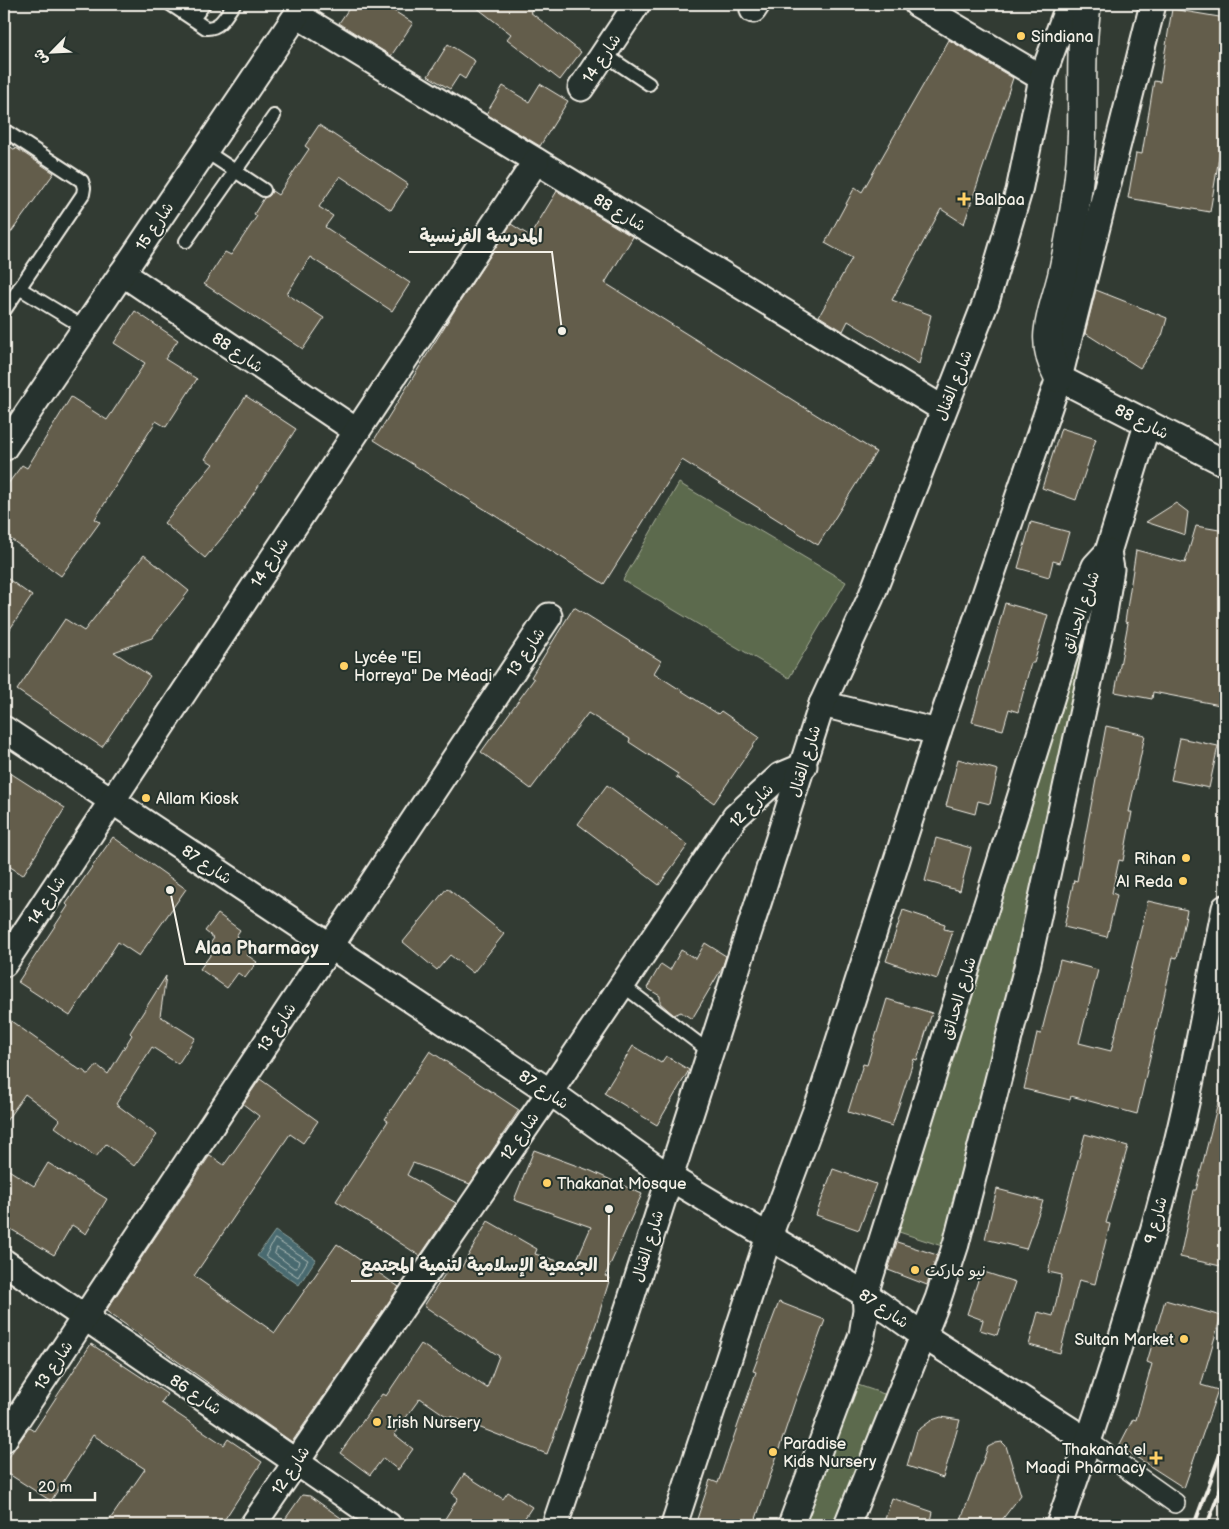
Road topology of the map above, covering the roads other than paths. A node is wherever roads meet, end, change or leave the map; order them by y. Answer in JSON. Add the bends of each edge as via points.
{"nodes":[{"id":1,"x":170,"y":4,"type":"edge"},
{"id":2,"x":204,"y":4,"type":"edge"},
{"id":3,"x":234,"y":4,"type":"edge"},
{"id":4,"x":637,"y":4,"type":"edge"},
{"id":5,"x":917,"y":4,"type":"edge"},
{"id":6,"x":1069,"y":4,"type":"edge"},
{"id":7,"x":1086,"y":4,"type":"edge"},
{"id":8,"x":1153,"y":4,"type":"edge"},
{"id":9,"x":302,"y":7,"type":"edge"},
{"id":10,"x":193,"y":19,"type":"junction"},
{"id":11,"x":604,"y":54,"type":"junction"},
{"id":12,"x":1042,"y":78,"type":"junction"},
{"id":13,"x":649,"y":84,"type":"dead end"},
{"id":14,"x":581,"y":88,"type":"dead end"},
{"id":15,"x":274,"y":116,"type":"dead end"},
{"id":16,"x":4,"y":130,"type":"edge"},
{"id":17,"x":205,"y":151,"type":"junction"},
{"id":18,"x":536,"y":161,"type":"junction"},
{"id":19,"x":236,"y":171,"type":"junction"},
{"id":20,"x":264,"y":190,"type":"dead end"},
{"id":21,"x":186,"y":241,"type":"dead end"},
{"id":22,"x":122,"y":273,"type":"junction"},
{"id":23,"x":19,"y":288,"type":"junction"},
{"id":24,"x":4,"y":311,"type":"edge"},
{"id":25,"x":85,"y":328,"type":"junction"},
{"id":26,"x":1059,"y":378,"type":"junction"},
{"id":27,"x":943,"y":409,"type":"junction"},
{"id":28,"x":1147,"y":425,"type":"junction"},
{"id":29,"x":355,"y":430,"type":"junction"},
{"id":30,"x":4,"y":448,"type":"edge"},
{"id":31,"x":1225,"y":463,"type":"edge"},
{"id":32,"x":1108,"y":552,"type":"junction"},
{"id":33,"x":549,"y":616,"type":"dead end"},
{"id":34,"x":822,"y":704,"type":"junction"},
{"id":35,"x":4,"y":729,"type":"edge"},
{"id":36,"x":938,"y":732,"type":"junction"},
{"id":37,"x":804,"y":766,"type":"junction"},
{"id":38,"x":112,"y":800,"type":"junction"},
{"id":39,"x":1225,"y":908,"type":"edge"},
{"id":40,"x":330,"y":946,"type":"junction"},
{"id":41,"x":4,"y":964,"type":"edge"},
{"id":42,"x":622,"y":985,"type":"junction"},
{"id":43,"x":710,"y":1052,"type":"junction"},
{"id":44,"x":550,"y":1092,"type":"junction"},
{"id":45,"x":669,"y":1177,"type":"junction"},
{"id":46,"x":769,"y":1236,"type":"junction"},
{"id":47,"x":4,"y":1262,"type":"edge"},
{"id":48,"x":865,"y":1294,"type":"junction"},
{"id":49,"x":84,"y":1318,"type":"junction"},
{"id":50,"x":924,"y":1336,"type":"junction"},
{"id":51,"x":4,"y":1439,"type":"edge"},
{"id":52,"x":1089,"y":1442,"type":"junction"},
{"id":53,"x":295,"y":1462,"type":"junction"},
{"id":54,"x":1174,"y":1503,"type":"dead end"},
{"id":55,"x":253,"y":1525,"type":"edge"},
{"id":56,"x":388,"y":1525,"type":"edge"},
{"id":57,"x":555,"y":1525,"type":"edge"},
{"id":58,"x":674,"y":1525,"type":"edge"},
{"id":59,"x":791,"y":1525,"type":"edge"},
{"id":60,"x":847,"y":1525,"type":"edge"},
{"id":61,"x":1059,"y":1525,"type":"edge"}],
"edges":[{"from":1,"to":10,"type":"lane"},
{"from":2,"to":10,"type":"lane"},
{"from":3,"to":10,"type":"lane","via":[[212,29]]},
{"from":4,"to":11,"type":"street","name":"شارع 14"},
{"from":5,"to":12,"type":"street"},
{"from":6,"to":12,"type":"street","name":"شارع القنال"},
{"from":7,"to":26,"type":"main road","via":[[1082,29],[1079,181],[1062,275],[1047,327],[1050,363]]},
{"from":8,"to":26,"type":"street"},
{"from":9,"to":17,"type":"street","name":"شارع 15"},
{"from":9,"to":18,"type":"street","name":"شارع 88"},
{"from":11,"to":13,"type":"lane"},
{"from":11,"to":14,"type":"street","name":"شارع 14"},
{"from":12,"to":27,"type":"street","name":"شارع القنال","via":[[1019,191],[986,302]]},
{"from":15,"to":19,"type":"lane"},
{"from":16,"to":23,"type":"lane","via":[[82,181],[84,188]]},
{"from":17,"to":19,"type":"lane"},
{"from":17,"to":22,"type":"street","name":"شارع 15"},
{"from":18,"to":27,"type":"street","name":"شارع 88"},
{"from":18,"to":29,"type":"street","name":"شارع 14"},
{"from":19,"to":20,"type":"lane"},
{"from":19,"to":21,"type":"lane"},
{"from":22,"to":25,"type":"street","name":"شارع 15"},
{"from":22,"to":29,"type":"street","name":"شارع 88"},
{"from":23,"to":24,"type":"lane"},
{"from":23,"to":25,"type":"lane"},
{"from":25,"to":30,"type":"street","name":"شارع 15"},
{"from":26,"to":28,"type":"street","name":"شارع 88"},
{"from":26,"to":36,"type":"street"},
{"from":27,"to":34,"type":"street","name":"شارع القنال","via":[[871,598]]},
{"from":28,"to":31,"type":"street","name":"شارع 88"},
{"from":28,"to":32,"type":"street"},
{"from":29,"to":38,"type":"street","name":"شارع 14"},
{"from":32,"to":48,"type":"street","name":"شارع الحدائق","via":[[1095,566],[1086,587]]},
{"from":32,"to":50,"type":"street","name":"شارع الحدائق","via":[[1111,569],[1104,613],[1027,967],[956,1244]]},
{"from":33,"to":40,"type":"street","name":"شارع 13"},
{"from":34,"to":36,"type":"street"},
{"from":34,"to":37,"type":"street","name":"شارع القنال"},
{"from":35,"to":38,"type":"street","name":"شارع 87"},
{"from":36,"to":46,"type":"street","via":[[821,1097]]},
{"from":37,"to":42,"type":"street","name":"شارع 12","via":[[780,776],[735,817]]},
{"from":37,"to":43,"type":"street","name":"شارع القنال"},
{"from":38,"to":40,"type":"street","name":"شارع 87"},
{"from":38,"to":41,"type":"street","name":"شارع 14"},
{"from":39,"to":52,"type":"street","name":"شارع 9","via":[[1177,1141],[1132,1304]]},
{"from":40,"to":44,"type":"street","name":"شارع 87"},
{"from":40,"to":49,"type":"street","name":"شارع 13"},
{"from":42,"to":43,"type":"lane"},
{"from":42,"to":44,"type":"street","name":"شارع 12"},
{"from":43,"to":45,"type":"street","name":"شارع القنال"},
{"from":44,"to":45,"type":"street","name":"شارع 87"},
{"from":44,"to":53,"type":"street","name":"شارع 12"},
{"from":45,"to":46,"type":"street","name":"شارع 87"},
{"from":45,"to":57,"type":"street","name":"شارع القنال"},
{"from":46,"to":48,"type":"street","name":"شارع 87"},
{"from":46,"to":58,"type":"street"},
{"from":47,"to":49,"type":"street","name":"شارع 86"},
{"from":48,"to":50,"type":"street","name":"شارع 87"},
{"from":48,"to":59,"type":"street","name":"شارع الحدائق","via":[[862,1335]]},
{"from":49,"to":51,"type":"street","name":"شارع 13"},
{"from":49,"to":53,"type":"street","name":"شارع 86"},
{"from":50,"to":52,"type":"street","name":"شارع 87"},
{"from":50,"to":60,"type":"street","name":"شارع الحدائق"},
{"from":52,"to":54,"type":"street"},
{"from":52,"to":61,"type":"street","name":"شارع 9"},
{"from":53,"to":55,"type":"street","name":"شارع 12"},
{"from":53,"to":56,"type":"street","name":"شارع 86"}]}
